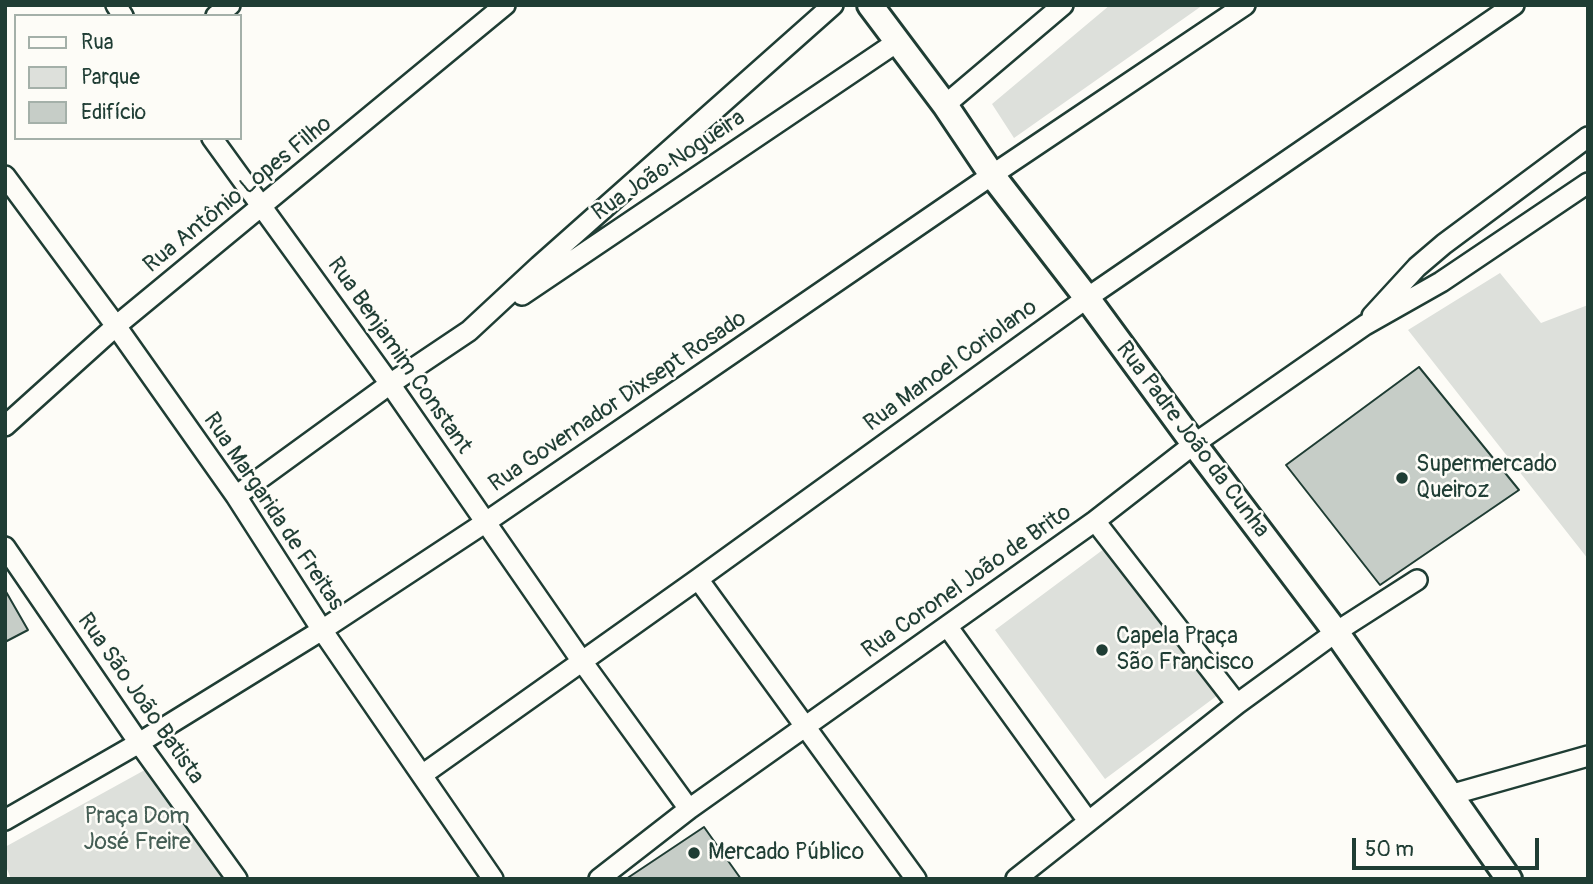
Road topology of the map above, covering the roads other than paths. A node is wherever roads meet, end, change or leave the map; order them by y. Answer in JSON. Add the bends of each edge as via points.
{"nodes":[{"id":1,"x":505,"y":5,"type":"edge"},
{"id":2,"x":833,"y":5,"type":"edge"},
{"id":3,"x":870,"y":5,"type":"edge"},
{"id":4,"x":1063,"y":5,"type":"edge"},
{"id":5,"x":1245,"y":5,"type":"edge"},
{"id":6,"x":1514,"y":5,"type":"edge"},
{"id":7,"x":897,"y":42,"type":"junction"},
{"id":8,"x":945,"y":105,"type":"junction"},
{"id":9,"x":1588,"y":137,"type":"edge"},
{"id":10,"x":213,"y":140,"type":"edge"},
{"id":11,"x":992,"y":175,"type":"junction"},
{"id":12,"x":5,"y":176,"type":"edge"},
{"id":13,"x":1588,"y":183,"type":"edge"},
{"id":14,"x":262,"y":207,"type":"junction"},
{"id":15,"x":1087,"y":298,"type":"junction"},
{"id":16,"x":1364,"y":325,"type":"junction"},
{"id":17,"x":116,"y":327,"type":"junction"},
{"id":18,"x":469,"y":331,"type":"junction"},
{"id":19,"x":390,"y":384,"type":"junction"},
{"id":20,"x":5,"y":426,"type":"edge"},
{"id":21,"x":1194,"y":444,"type":"junction"},
{"id":22,"x":236,"y":496,"type":"junction"},
{"id":23,"x":1095,"y":521,"type":"junction"},
{"id":24,"x":486,"y":522,"type":"junction"},
{"id":25,"x":5,"y":547,"type":"edge"},
{"id":26,"x":698,"y":579,"type":"junction"},
{"id":27,"x":1417,"y":580,"type":"dead end"},
{"id":28,"x":947,"y":626,"type":"junction"},
{"id":29,"x":322,"y":630,"type":"junction"},
{"id":30,"x":1336,"y":632,"type":"junction"},
{"id":31,"x":581,"y":660,"type":"junction"},
{"id":32,"x":1237,"y":704,"type":"junction"},
{"id":33,"x":804,"y":727,"type":"junction"},
{"id":34,"x":139,"y":743,"type":"junction"},
{"id":35,"x":1588,"y":756,"type":"edge"},
{"id":36,"x":422,"y":775,"type":"junction"},
{"id":37,"x":1450,"y":795,"type":"junction"},
{"id":38,"x":690,"y":809,"type":"junction"},
{"id":39,"x":5,"y":820,"type":"edge"},
{"id":40,"x":1088,"y":821,"type":"junction"},
{"id":41,"x":237,"y":879,"type":"edge"},
{"id":42,"x":493,"y":879,"type":"edge"},
{"id":43,"x":599,"y":879,"type":"edge"},
{"id":44,"x":916,"y":879,"type":"edge"},
{"id":45,"x":1016,"y":879,"type":"edge"},
{"id":46,"x":1509,"y":879,"type":"edge"}],
"edges":[{"from":1,"to":14,"type":"street","name":"Rua Antônio Lopes Filho"},
{"from":2,"to":18,"type":"street","name":"Rua João Nogueira"},
{"from":3,"to":7,"type":"street","name":"Rua Padre João da Cunha"},
{"from":4,"to":8,"type":"street"},
{"from":5,"to":11,"type":"street","name":"Rua Governador Dixsept Rosado"},
{"from":6,"to":15,"type":"street","name":"Rua Manoel Coriolano"},
{"from":7,"to":8,"type":"street","name":"Rua Padre João da Cunha"},
{"from":7,"to":18,"type":"street","name":"Rua João Nogueira"},
{"from":8,"to":11,"type":"street","name":"Rua Padre João da Cunha"},
{"from":9,"to":16,"type":"street","name":"Rua Coronel João de Brito","via":[[1444,244]]},
{"from":10,"to":14,"type":"street","name":"Rua Benjamim Constant"},
{"from":11,"to":15,"type":"street","name":"Rua Padre João da Cunha"},
{"from":11,"to":24,"type":"street","name":"Rua Governador Dixsept Rosado"},
{"from":12,"to":17,"type":"street","name":"Rua Margarida de Freitas"},
{"from":13,"to":16,"type":"street","name":"Rua Coronel João de Brito","via":[[1451,276]]},
{"from":14,"to":17,"type":"street","name":"Rua Antônio Lopes Filho"},
{"from":14,"to":19,"type":"street","name":"Rua Benjamim Constant"},
{"from":15,"to":21,"type":"street","name":"Rua Padre João da Cunha"},
{"from":15,"to":26,"type":"street","name":"Rua Manoel Coriolano"},
{"from":16,"to":21,"type":"street","name":"Rua Coronel João de Brito"},
{"from":17,"to":20,"type":"street","name":"Rua Antônio Lopes Filho"},
{"from":17,"to":22,"type":"street","name":"Rua Margarida de Freitas"},
{"from":18,"to":19,"type":"street","name":"Rua João Nogueira"},
{"from":19,"to":22,"type":"street","name":"Rua João Nogueira"},
{"from":19,"to":24,"type":"street","name":"Rua Benjamim Constant"},
{"from":21,"to":23,"type":"street","name":"Rua Coronel João de Brito"},
{"from":21,"to":30,"type":"street","name":"Rua Padre João da Cunha"},
{"from":22,"to":29,"type":"street","name":"Rua Margarida de Freitas"},
{"from":23,"to":28,"type":"street","name":"Rua Coronel João de Brito"},
{"from":23,"to":32,"type":"street"},
{"from":24,"to":29,"type":"street","name":"Rua Governador Dixsept Rosado"},
{"from":24,"to":31,"type":"street","name":"Rua Benjamim Constant"},
{"from":25,"to":34,"type":"street","name":"Rua São João Batista"},
{"from":26,"to":31,"type":"street","name":"Rua Manoel Coriolano"},
{"from":26,"to":33,"type":"street"},
{"from":27,"to":30,"type":"street"},
{"from":28,"to":33,"type":"street","name":"Rua Coronel João de Brito"},
{"from":28,"to":40,"type":"street"},
{"from":29,"to":34,"type":"street","name":"Rua Governador Dixsept Rosado"},
{"from":29,"to":36,"type":"street","name":"Rua Margarida de Freitas"},
{"from":30,"to":32,"type":"street"},
{"from":30,"to":37,"type":"street","name":"Rua Padre João da Cunha"},
{"from":31,"to":36,"type":"street","name":"Rua Manoel Coriolano"},
{"from":31,"to":38,"type":"street","name":"Rua Benjamim Constant"},
{"from":32,"to":40,"type":"street"},
{"from":33,"to":38,"type":"street","name":"Rua Coronel João de Brito"},
{"from":33,"to":44,"type":"street"},
{"from":34,"to":39,"type":"street","name":"Rua Governador Dixsept Rosado"},
{"from":34,"to":41,"type":"street","name":"Rua São João Batista"},
{"from":35,"to":37,"type":"street"},
{"from":36,"to":42,"type":"street","name":"Rua Margarida de Freitas"},
{"from":37,"to":46,"type":"street","name":"Rua Padre João da Cunha"},
{"from":38,"to":43,"type":"street","name":"Rua Coronel João de Brito"},
{"from":40,"to":45,"type":"street"}]}
